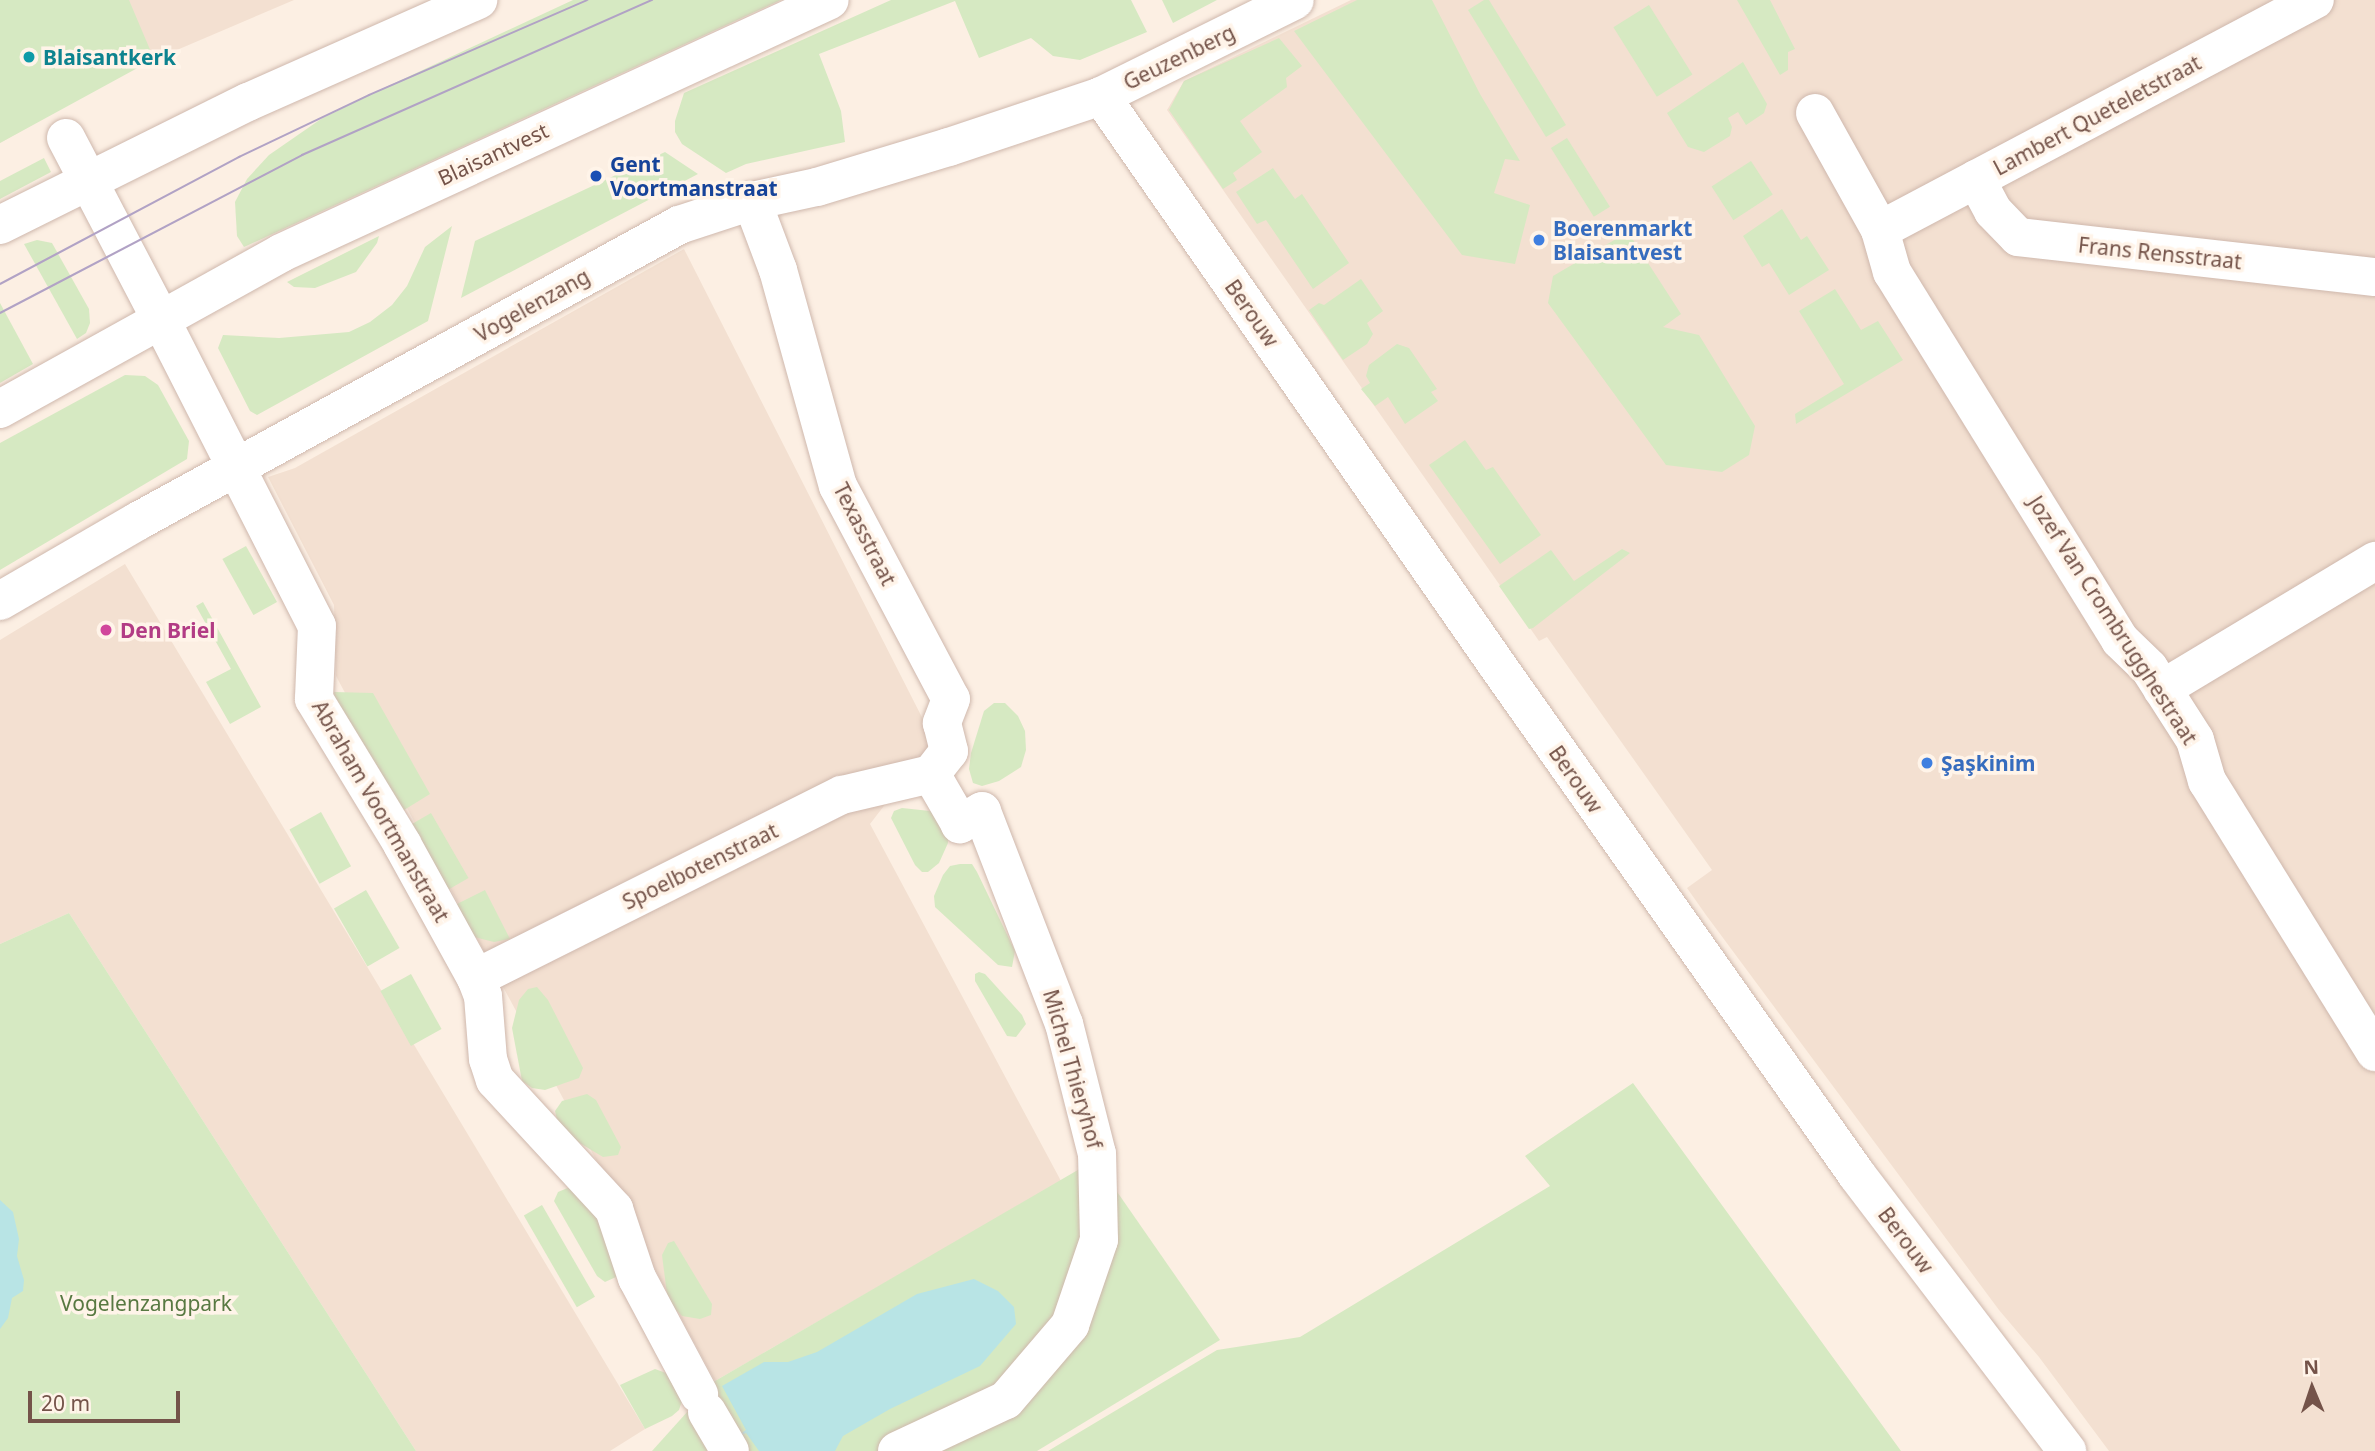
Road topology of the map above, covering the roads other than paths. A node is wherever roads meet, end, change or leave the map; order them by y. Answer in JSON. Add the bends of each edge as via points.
{"nodes":[{"id":1,"x":478,"y":0,"type":"edge"},
{"id":2,"x":830,"y":0,"type":"edge"},
{"id":3,"x":1295,"y":0,"type":"edge"},
{"id":4,"x":2315,"y":0,"type":"edge"},
{"id":5,"x":1101,"y":96,"type":"junction"},
{"id":6,"x":1815,"y":113,"type":"dead end"},
{"id":7,"x":65,"y":138,"type":"dead end"},
{"id":8,"x":87,"y":179,"type":"junction"},
{"id":9,"x":1976,"y":179,"type":"junction"},
{"id":10,"x":752,"y":201,"type":"junction"},
{"id":11,"x":0,"y":225,"type":"edge"},
{"id":12,"x":1880,"y":230,"type":"junction"},
{"id":13,"x":2375,"y":277,"type":"edge"},
{"id":14,"x":162,"y":322,"type":"junction"},
{"id":15,"x":0,"y":409,"type":"edge"},
{"id":16,"x":237,"y":467,"type":"junction"},
{"id":17,"x":2375,"y":561,"type":"edge"},
{"id":18,"x":0,"y":601,"type":"edge"},
{"id":19,"x":2162,"y":689,"type":"junction"},
{"id":20,"x":932,"y":774,"type":"junction"},
{"id":21,"x":476,"y":978,"type":"junction"},
{"id":22,"x":2375,"y":1052,"type":"edge"},
{"id":23,"x":730,"y":1451,"type":"edge"},
{"id":24,"x":897,"y":1451,"type":"edge"},
{"id":25,"x":2067,"y":1451,"type":"edge"}],
"edges":[{"from":1,"to":8,"type":"street"},
{"from":2,"to":14,"type":"street","name":"Blaisantvest","via":[[281,253]]},
{"from":3,"to":5,"type":"street","name":"Geuzenberg"},
{"from":4,"to":9,"type":"street","name":"Lambert Queteletstraat"},
{"from":5,"to":10,"type":"street","name":"Vogelenzang","via":[[817,187]]},
{"from":5,"to":25,"type":"street","name":"Berouw","via":[[1834,1142]]},
{"from":6,"to":12,"type":"street","name":"Jozef Van Crombrugghestraat"},
{"from":7,"to":8,"type":"street"},
{"from":8,"to":11,"type":"street"},
{"from":8,"to":14,"type":"street"},
{"from":9,"to":12,"type":"street","name":"Lambert Queteletstraat"},
{"from":9,"to":13,"type":"street","name":"Frans Rensstraat","via":[[1993,211],[2018,237]]},
{"from":10,"to":16,"type":"street","name":"Vogelenzang","via":[[679,225]]},
{"from":10,"to":20,"type":"street","name":"Texasstraat","via":[[778,270],[838,485],[951,699],[943,723],[949,751]]},
{"from":12,"to":19,"type":"street","name":"Jozef Van Crombrugghestraat","via":[[1892,272],[2120,640],[2149,668]]},
{"from":14,"to":15,"type":"street","name":"Blaisantvest"},
{"from":14,"to":16,"type":"street","name":"Abraham Voortmanstraat"},
{"from":16,"to":18,"type":"street","name":"Vogelenzang"},
{"from":16,"to":21,"type":"street","name":"Abraham Voortmanstraat","via":[[317,626],[314,699]]},
{"from":17,"to":19,"type":"street"},
{"from":19,"to":22,"type":"street","name":"Jozef Van Crombrugghestraat","via":[[2195,740],[2207,780]]},
{"from":20,"to":21,"type":"street","name":"Spoelbotenstraat","via":[[842,795]]},
{"from":20,"to":24,"type":"street","name":"Michel Thieryhof","via":[[960,824],[982,811],[1064,1024],[1097,1154],[1099,1240],[1070,1325],[1006,1400]]},
{"from":21,"to":23,"type":"street","name":"Abraham Voortmanstraat","via":[[483,996],[488,1059],[495,1080],[614,1209],[637,1278]]}]}
